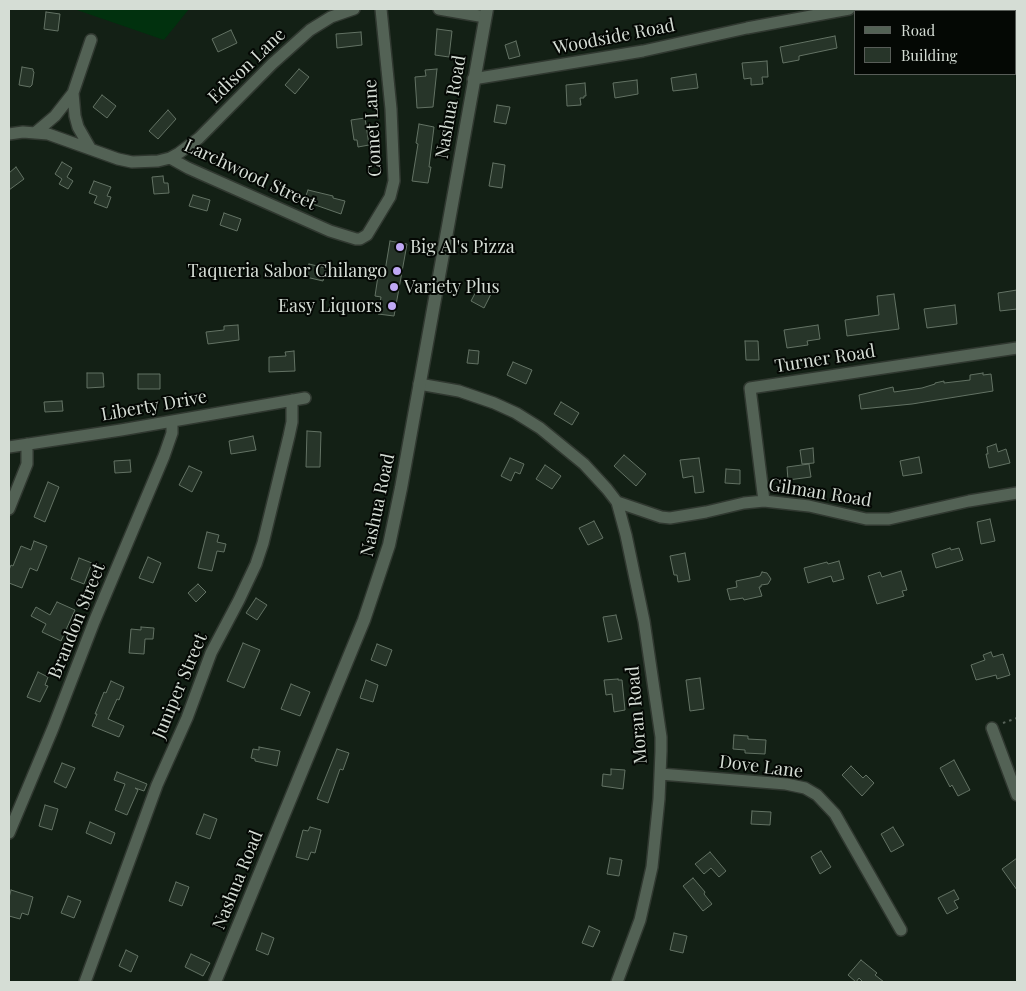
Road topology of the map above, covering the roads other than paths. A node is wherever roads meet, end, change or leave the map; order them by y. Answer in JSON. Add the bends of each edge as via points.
{"nodes":[{"id":1,"x":354,"y":9,"type":"edge"},
{"id":2,"x":381,"y":9,"type":"edge"},
{"id":3,"x":439,"y":9,"type":"edge"},
{"id":4,"x":849,"y":9,"type":"edge"},
{"id":5,"x":486,"y":13,"type":"edge"},
{"id":6,"x":91,"y":40,"type":"dead end"},
{"id":7,"x":473,"y":79,"type":"junction"},
{"id":8,"x":74,"y":93,"type":"junction"},
{"id":9,"x":36,"y":132,"type":"junction"},
{"id":10,"x":9,"y":134,"type":"edge"},
{"id":11,"x":90,"y":148,"type":"junction"},
{"id":12,"x":170,"y":158,"type":"junction"},
{"id":13,"x":364,"y":238,"type":"joint"},
{"id":14,"x":1017,"y":348,"type":"edge"},
{"id":15,"x":419,"y":384,"type":"junction"},
{"id":16,"x":305,"y":398,"type":"dead end"},
{"id":17,"x":292,"y":400,"type":"junction"},
{"id":18,"x":172,"y":421,"type":"junction"},
{"id":19,"x":27,"y":444,"type":"junction"},
{"id":20,"x":9,"y":447,"type":"edge"},
{"id":21,"x":1017,"y":493,"type":"edge"},
{"id":22,"x":764,"y":501,"type":"junction"},
{"id":23,"x":617,"y":502,"type":"junction"},
{"id":24,"x":9,"y":509,"type":"edge"},
{"id":25,"x":992,"y":728,"type":"road end"},
{"id":26,"x":660,"y":774,"type":"junction"},
{"id":27,"x":1017,"y":795,"type":"edge"},
{"id":28,"x":9,"y":833,"type":"edge"},
{"id":29,"x":902,"y":930,"type":"dead end"},
{"id":30,"x":85,"y":982,"type":"edge"},
{"id":31,"x":215,"y":982,"type":"edge"},
{"id":32,"x":617,"y":982,"type":"edge"}],
"edges":[{"from":1,"to":12,"type":"street","name":"Edison Lane","via":[[331,16],[310,30],[199,138]]},
{"from":2,"to":13,"type":"street","name":"Comet Lane","via":[[392,110],[394,181],[390,197]]},
{"from":3,"to":5,"type":"street"},
{"from":4,"to":7,"type":"street","name":"Woodside Road","via":[[643,51]]},
{"from":5,"to":7,"type":"main road","name":"Nashua Road"},
{"from":6,"to":8,"type":"street"},
{"from":7,"to":15,"type":"main road","name":"Nashua Road"},
{"from":8,"to":9,"type":"street"},
{"from":8,"to":11,"type":"street","via":[[78,127]]},
{"from":9,"to":10,"type":"street","name":"Larchwood Street"},
{"from":9,"to":11,"type":"street","name":"Larchwood Street"},
{"from":11,"to":12,"type":"street","name":"Larchwood Street","via":[[132,162]]},
{"from":12,"to":13,"type":"street","name":"Larchwood Street","via":[[330,231],[356,239]]},
{"from":14,"to":22,"type":"street","name":"Turner Road","via":[[750,388]]},
{"from":15,"to":23,"type":"street","via":[[459,391],[524,418],[584,464]]},
{"from":15,"to":31,"type":"main road","name":"Nashua Road","via":[[400,496],[382,571]]},
{"from":16,"to":17,"type":"street","name":"Liberty Drive"},
{"from":17,"to":18,"type":"street","name":"Liberty Drive"},
{"from":17,"to":30,"type":"street","name":"Juniper Street","via":[[289,436],[256,564],[211,652],[157,785]]},
{"from":18,"to":19,"type":"street","name":"Liberty Drive"},
{"from":18,"to":28,"type":"street","name":"Brandon Street","via":[[172,433],[164,456]]},
{"from":19,"to":20,"type":"street","name":"Liberty Drive"},
{"from":19,"to":24,"type":"street","via":[[27,464]]},
{"from":21,"to":22,"type":"street","name":"Gilman Road","via":[[889,520]]},
{"from":22,"to":23,"type":"street","name":"Gilman Road","via":[[670,518],[651,515]]},
{"from":23,"to":26,"type":"street","name":"Moran Road","via":[[644,621],[661,736]]},
{"from":25,"to":27,"type":"street"},
{"from":26,"to":29,"type":"street","name":"Dove Lane","via":[[786,784],[818,795],[835,814]]},
{"from":26,"to":32,"type":"street","name":"Moran Road","via":[[647,893]]}]}
